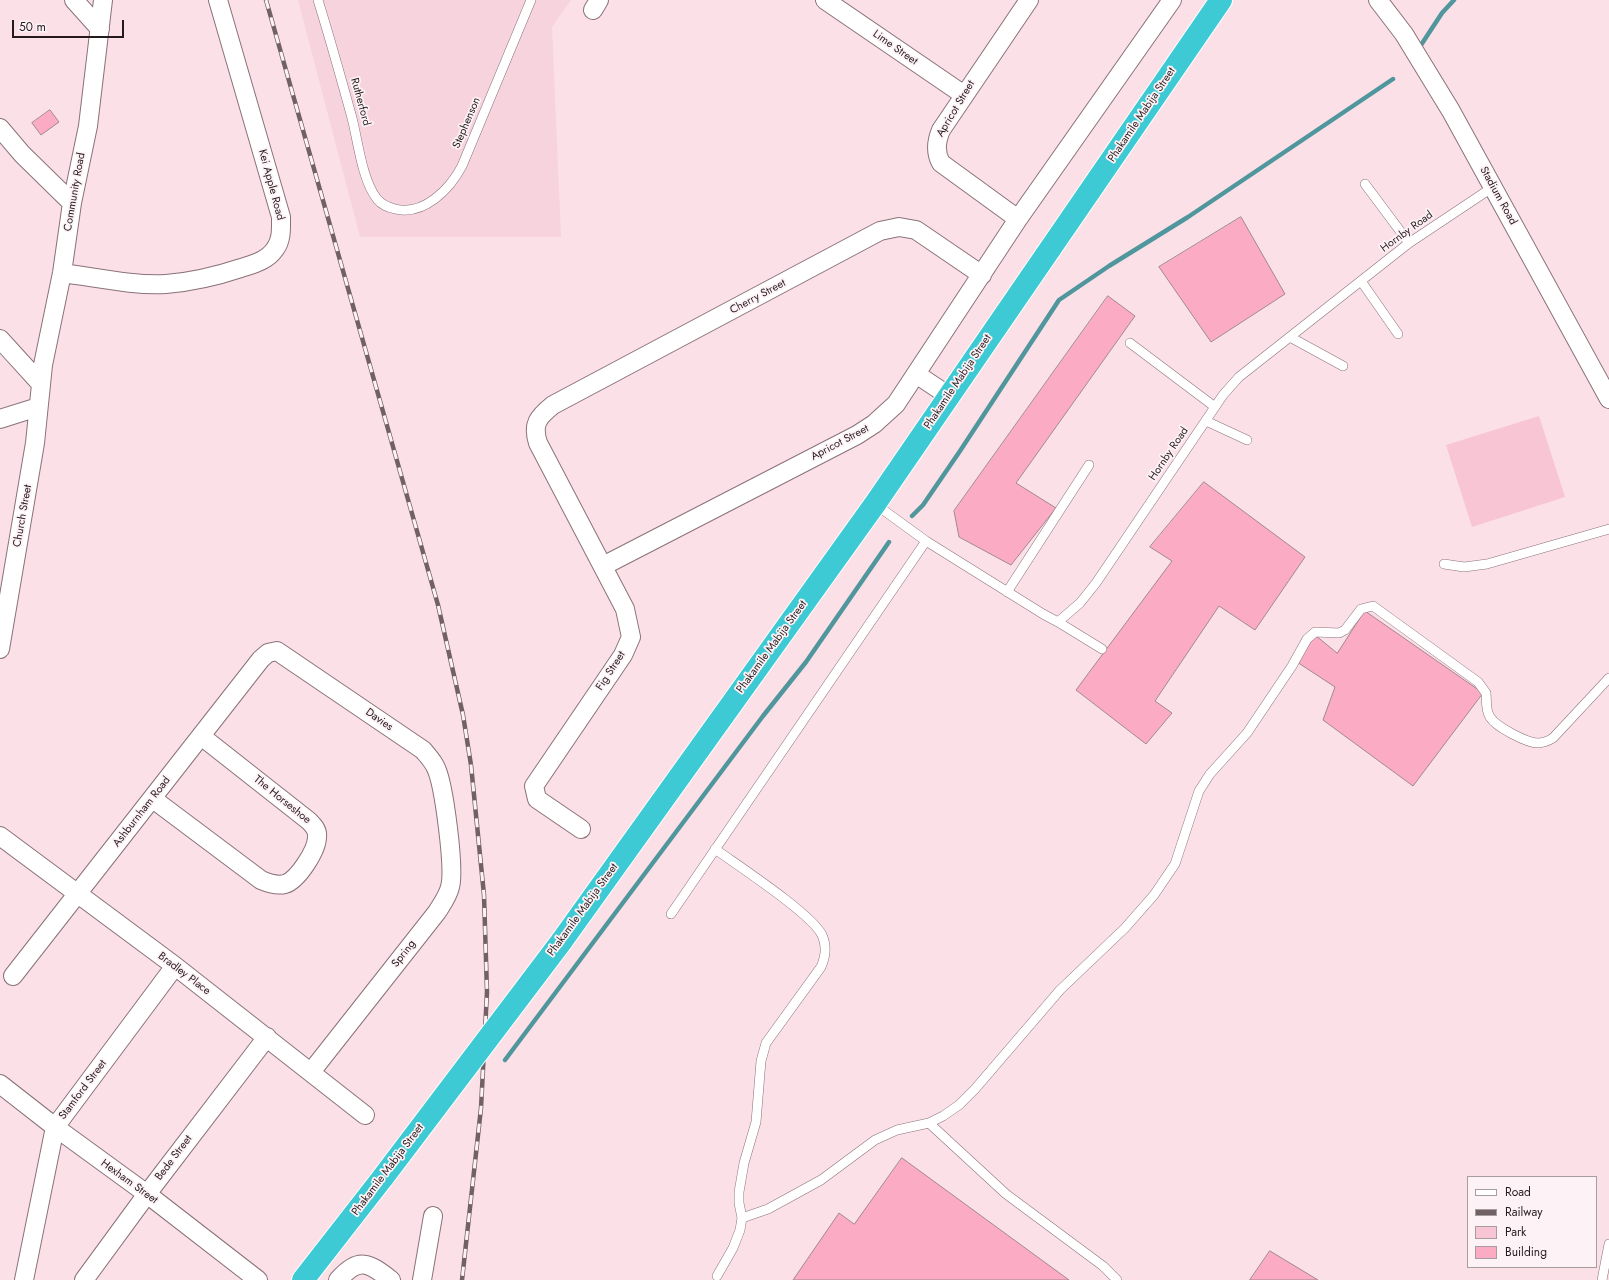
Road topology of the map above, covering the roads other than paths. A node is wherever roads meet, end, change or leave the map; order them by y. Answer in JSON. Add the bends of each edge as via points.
{"nodes":[{"id":1,"x":74,"y":0,"type":"edge"},
{"id":2,"x":103,"y":0,"type":"edge"},
{"id":3,"x":218,"y":0,"type":"edge"},
{"id":4,"x":318,"y":0,"type":"edge"},
{"id":5,"x":531,"y":0,"type":"edge"},
{"id":6,"x":825,"y":0,"type":"edge"},
{"id":7,"x":1029,"y":0,"type":"edge"},
{"id":8,"x":1172,"y":0,"type":"edge"},
{"id":9,"x":1221,"y":0,"type":"edge"},
{"id":10,"x":1378,"y":0,"type":"edge"},
{"id":11,"x":100,"y":28,"type":"junction"},
{"id":12,"x":964,"y":95,"type":"junction"},
{"id":13,"x":0,"y":128,"type":"edge"},
{"id":14,"x":1365,"y":184,"type":"dead end"},
{"id":15,"x":1493,"y":187,"type":"junction"},
{"id":16,"x":72,"y":203,"type":"junction"},
{"id":17,"x":384,"y":206,"type":"joint"},
{"id":18,"x":1018,"y":219,"type":"junction"},
{"id":19,"x":1409,"y":243,"type":"junction"},
{"id":20,"x":62,"y":273,"type":"junction"},
{"id":21,"x":982,"y":275,"type":"junction"},
{"id":22,"x":1361,"y":281,"type":"junction"},
{"id":23,"x":1398,"y":334,"type":"dead end"},
{"id":24,"x":1290,"y":337,"type":"junction"},
{"id":25,"x":0,"y":339,"type":"edge"},
{"id":26,"x":1130,"y":343,"type":"dead end"},
{"id":27,"x":1343,"y":366,"type":"dead end"},
{"id":28,"x":916,"y":374,"type":"junction"},
{"id":29,"x":1604,"y":378,"type":"edge"},
{"id":30,"x":40,"y":383,"type":"junction"},
{"id":31,"x":949,"y":396,"type":"junction"},
{"id":32,"x":1609,"y":399,"type":"edge"},
{"id":33,"x":38,"y":407,"type":"junction"},
{"id":34,"x":1215,"y":407,"type":"junction"},
{"id":35,"x":0,"y":419,"type":"edge"},
{"id":36,"x":536,"y":422,"type":"joint"},
{"id":37,"x":1206,"y":422,"type":"junction"},
{"id":38,"x":1247,"y":440,"type":"dead end"},
{"id":39,"x":1089,"y":465,"type":"dead end"},
{"id":40,"x":875,"y":504,"type":"junction"},
{"id":41,"x":1609,"y":529,"type":"edge"},
{"id":42,"x":926,"y":541,"type":"junction"},
{"id":43,"x":1444,"y":564,"type":"dead end"},
{"id":44,"x":603,"y":566,"type":"junction"},
{"id":45,"x":1007,"y":592,"type":"junction"},
{"id":46,"x":1058,"y":622,"type":"junction"},
{"id":47,"x":0,"y":649,"type":"edge"},
{"id":48,"x":1102,"y":650,"type":"dead end"},
{"id":49,"x":272,"y":652,"type":"joint"},
{"id":50,"x":1609,"y":678,"type":"edge"},
{"id":51,"x":201,"y":736,"type":"junction"},
{"id":52,"x":153,"y":799,"type":"junction"},
{"id":53,"x":446,"y":818,"type":"joint"},
{"id":54,"x":581,"y":829,"type":"dead end"},
{"id":55,"x":0,"y":836,"type":"edge"},
{"id":56,"x":715,"y":849,"type":"junction"},
{"id":57,"x":77,"y":894,"type":"junction"},
{"id":58,"x":671,"y":914,"type":"dead end"},
{"id":59,"x":175,"y":966,"type":"junction"},
{"id":60,"x":13,"y":976,"type":"dead end"},
{"id":61,"x":267,"y":1037,"type":"junction"},
{"id":62,"x":311,"y":1072,"type":"junction"},
{"id":63,"x":0,"y":1084,"type":"edge"},
{"id":64,"x":365,"y":1115,"type":"dead end"},
{"id":65,"x":929,"y":1123,"type":"junction"},
{"id":66,"x":55,"y":1127,"type":"junction"},
{"id":67,"x":147,"y":1194,"type":"junction"},
{"id":68,"x":433,"y":1216,"type":"dead end"},
{"id":69,"x":742,"y":1218,"type":"junction"},
{"id":70,"x":1609,"y":1244,"type":"edge"},
{"id":71,"x":717,"y":1276,"type":"dead end"},
{"id":72,"x":24,"y":1280,"type":"edge"},
{"id":73,"x":84,"y":1280,"type":"edge"},
{"id":74,"x":258,"y":1280,"type":"edge"},
{"id":75,"x":303,"y":1280,"type":"edge"},
{"id":76,"x":338,"y":1280,"type":"edge"},
{"id":77,"x":391,"y":1280,"type":"edge"},
{"id":78,"x":422,"y":1280,"type":"edge"},
{"id":79,"x":1117,"y":1280,"type":"edge"},
{"id":80,"x":1602,"y":1280,"type":"edge"}],
"edges":[{"from":1,"to":11,"type":"street"},
{"from":2,"to":11,"type":"street","name":"Community Road"},
{"from":3,"to":20,"type":"street","name":"Kei Apple Road","via":[[281,217],[280,241],[275,250],[268,258],[229,272],[187,282],[164,284]]},
{"from":4,"to":17,"type":"lane","name":"Rutherford","via":[[367,177]]},
{"from":5,"to":17,"type":"lane","name":"Stephenson","via":[[454,181],[423,207],[397,210]]},
{"from":6,"to":12,"type":"street","name":"Lime Street"},
{"from":7,"to":12,"type":"street","name":"Apricot Street"},
{"from":8,"to":18,"type":"street","name":"Apricot Street"},
{"from":9,"to":31,"type":"highway","name":"Phakamile Mabija Street"},
{"from":10,"to":15,"type":"street","name":"Stadium Road","via":[[1404,34],[1430,76]]},
{"from":11,"to":16,"type":"street","name":"Community Road","via":[[88,126]]},
{"from":12,"to":18,"type":"street","name":"Apricot Street","via":[[938,139],[938,157],[941,163]]},
{"from":13,"to":16,"type":"street"},
{"from":14,"to":19,"type":"lane"},
{"from":15,"to":19,"type":"lane","name":"Hornby Road"},
{"from":15,"to":29,"type":"street","name":"Stadium Road"},
{"from":16,"to":20,"type":"street","name":"Community Road"},
{"from":18,"to":21,"type":"street","name":"Apricot Street"},
{"from":19,"to":22,"type":"lane","name":"Hornby Road"},
{"from":20,"to":30,"type":"street","name":"Community Road"},
{"from":21,"to":28,"type":"street","name":"Apricot Street"},
{"from":21,"to":36,"type":"street","name":"Cherry Street","via":[[916,230],[899,227],[880,231],[553,405]]},
{"from":22,"to":23,"type":"lane"},
{"from":22,"to":24,"type":"lane","name":"Hornby Road"},
{"from":24,"to":27,"type":"lane"},
{"from":24,"to":34,"type":"lane","name":"Hornby Road","via":[[1239,377]]},
{"from":25,"to":30,"type":"street"},
{"from":26,"to":34,"type":"lane"},
{"from":28,"to":31,"type":"street"},
{"from":28,"to":44,"type":"street","name":"Apricot Street","via":[[896,404],[858,435]]},
{"from":29,"to":32,"type":"street","name":"Stadium Road"},
{"from":30,"to":33,"type":"street","name":"Church Street"},
{"from":31,"to":40,"type":"highway","name":"Phakamile Mabija Street"},
{"from":33,"to":35,"type":"street"},
{"from":33,"to":47,"type":"street","name":"Church Street","via":[[35,443]]},
{"from":34,"to":37,"type":"lane","name":"Hornby Road"},
{"from":36,"to":44,"type":"street","name":"Fig Street","via":[[535,433],[538,443]]},
{"from":37,"to":38,"type":"lane"},
{"from":37,"to":46,"type":"lane","name":"Hornby Road","via":[[1096,584],[1080,603]]},
{"from":39,"to":45,"type":"lane"},
{"from":40,"to":42,"type":"lane"},
{"from":40,"to":75,"type":"highway","name":"Phakamile Mabija Street","bridge":true,"via":[[560,942]]},
{"from":41,"to":43,"type":"lane","via":[[1487,564],[1464,567]]},
{"from":42,"to":45,"type":"lane"},
{"from":42,"to":56,"type":"lane"},
{"from":44,"to":54,"type":"street","name":"Fig Street","via":[[625,609],[631,637],[623,655],[534,786],[537,799]]},
{"from":45,"to":46,"type":"lane"},
{"from":46,"to":48,"type":"lane"},
{"from":49,"to":51,"type":"street","name":"Ashburnham Road","via":[[262,659]]},
{"from":49,"to":53,"type":"street","name":"Davies","via":[[277,651],[286,656],[423,750],[431,758],[439,777]]},
{"from":50,"to":65,"type":"lane","via":[[1553,738],[1537,743],[1517,736],[1491,718],[1486,709],[1486,692],[1478,682],[1374,606],[1361,609],[1345,630],[1339,633],[1315,632],[1307,639],[1247,733],[1210,774],[1199,791],[1175,864],[1154,895],[1060,990],[975,1089],[959,1105]]},
{"from":51,"to":52,"type":"street","name":"Ashburnham Road"},
{"from":51,"to":52,"type":"street","name":"The Horseshoe","via":[[315,827],[318,835],[314,852],[297,876],[284,884],[272,884],[261,880]]},
{"from":52,"to":57,"type":"street","name":"Ashburnham Road"},
{"from":53,"to":62,"type":"street","name":"Spring","via":[[451,868],[451,886],[448,894],[437,912]]},
{"from":55,"to":57,"type":"street","name":"Bradley Place"},
{"from":56,"to":58,"type":"lane"},
{"from":56,"to":69,"type":"lane","via":[[802,914],[822,933],[825,943],[826,957],[821,967],[766,1043],[761,1061],[756,1122],[739,1192]]},
{"from":57,"to":59,"type":"street","name":"Bradley Place"},
{"from":57,"to":60,"type":"street","name":"Ashburnham Road"},
{"from":59,"to":61,"type":"street","name":"Bradley Place"},
{"from":59,"to":66,"type":"street","name":"Stamford Street"},
{"from":61,"to":62,"type":"street","name":"Bradley Place"},
{"from":61,"to":67,"type":"street","name":"Bede Street"},
{"from":62,"to":64,"type":"street","name":"Bradley Place"},
{"from":63,"to":66,"type":"street","name":"Hexham Street"},
{"from":65,"to":69,"type":"lane","via":[[897,1130],[875,1140],[821,1180],[768,1209]]},
{"from":65,"to":79,"type":"lane","via":[[1006,1194],[1103,1266]]},
{"from":66,"to":67,"type":"street","name":"Hexham Street"},
{"from":66,"to":72,"type":"street","name":"Stamford Street"},
{"from":67,"to":73,"type":"street","name":"Bede Street"},
{"from":67,"to":74,"type":"street","name":"Hexham Street"},
{"from":68,"to":78,"type":"street"},
{"from":69,"to":71,"type":"lane","via":[[733,1248]]},
{"from":70,"to":80,"type":"lane"},
{"from":76,"to":77,"type":"street","via":[[357,1264],[370,1266]]}]}
